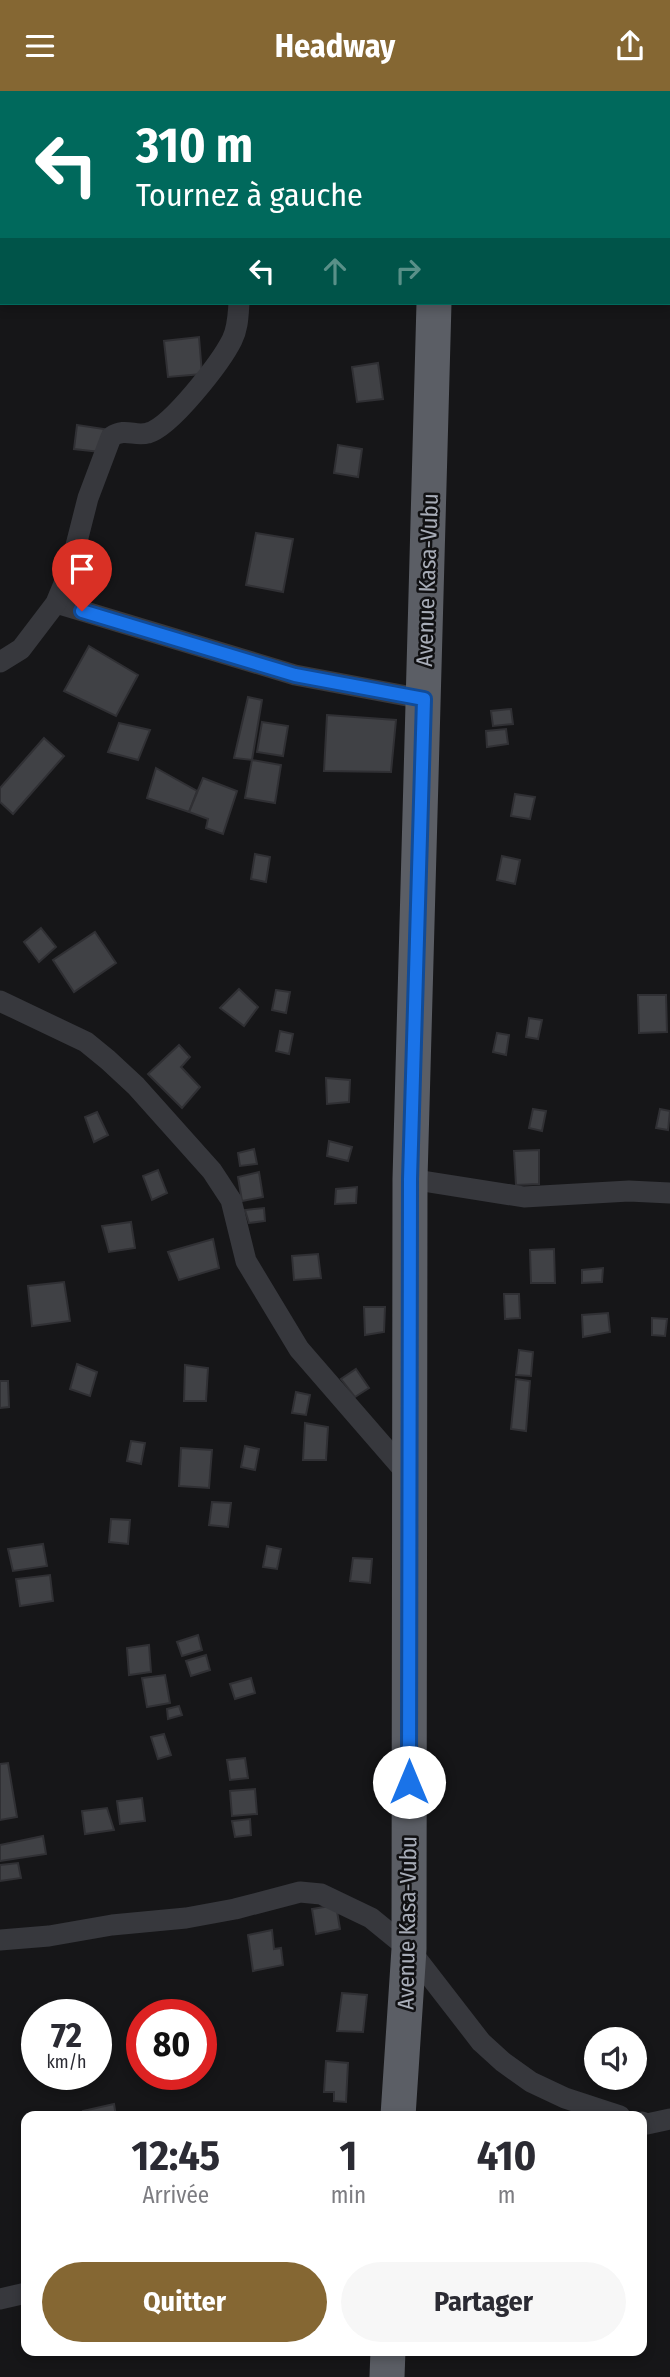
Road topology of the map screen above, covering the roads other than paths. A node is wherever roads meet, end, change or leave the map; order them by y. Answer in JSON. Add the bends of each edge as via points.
{"nodes":[{"id":1,"x":239,"y":305,"type":"edge"},
{"id":2,"x":434,"y":305,"type":"edge"},
{"id":3,"x":56,"y":603,"type":"junction"},
{"id":4,"x":0,"y":662,"type":"edge"},
{"id":5,"x":424,"y":699,"type":"junction"},
{"id":6,"x":0,"y":1001,"type":"edge"},
{"id":7,"x":410,"y":1179,"type":"junction"},
{"id":8,"x":670,"y":1193,"type":"edge"},
{"id":9,"x":410,"y":1477,"type":"junction"},
{"id":10,"x":0,"y":1940,"type":"edge"},
{"id":11,"x":409,"y":1949,"type":"junction"},
{"id":12,"x":398,"y":2111,"type":"edge"},
{"id":13,"x":605,"y":2111,"type":"edge"},
{"id":14,"x":670,"y":2119,"type":"edge"},
{"id":15,"x":647,"y":2125,"type":"edge"},
{"id":16,"x":21,"y":2294,"type":"edge"},
{"id":17,"x":0,"y":2299,"type":"edge"},
{"id":18,"x":388,"y":2356,"type":"edge"},
{"id":19,"x":387,"y":2377,"type":"edge"}],
"edges":[{"from":1,"to":3,"type":"street","via":[[238,325],[221,359],[178,411],[148,434],[119,432],[111,437]]},
{"from":2,"to":5,"type":"highway","name":"Avenue Kasa-Vubu"},
{"from":3,"to":4,"type":"street","via":[[21,649]]},
{"from":3,"to":5,"type":"street","via":[[295,675]]},
{"from":5,"to":7,"type":"highway","name":"Avenue Kasa-Vubu"},
{"from":6,"to":9,"type":"street","via":[[86,1042],[108,1059],[212,1171],[231,1200],[246,1261],[299,1349]]},
{"from":7,"to":8,"type":"street","via":[[524,1197]]},
{"from":7,"to":9,"type":"highway","name":"Avenue Kasa-Vubu"},
{"from":9,"to":11,"type":"highway","name":"Avenue Kasa-Vubu"},
{"from":10,"to":11,"type":"street","via":[[186,1918],[300,1892],[340,1901],[371,1918]]},
{"from":11,"to":12,"type":"highway","name":"Avenue Kasa-Vubu"},
{"from":11,"to":13,"type":"street","via":[[481,2042],[503,2062],[531,2082]]},
{"from":14,"to":15,"type":"street"},
{"from":16,"to":17,"type":"street"},
{"from":18,"to":19,"type":"highway"}]}
